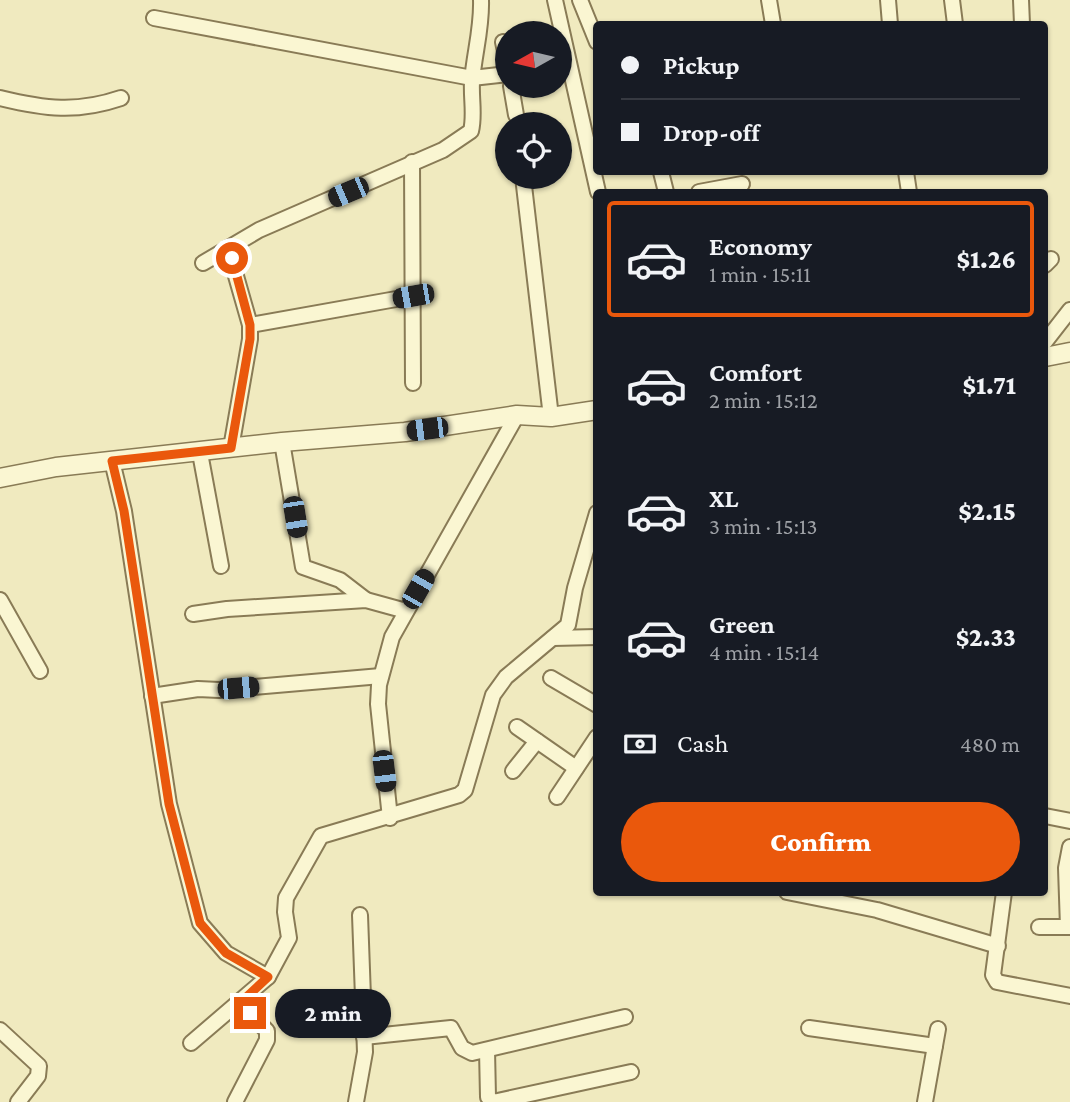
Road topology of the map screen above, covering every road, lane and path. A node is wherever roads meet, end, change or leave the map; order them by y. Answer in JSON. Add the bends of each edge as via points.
{"nodes":[{"id":1,"x":481,"y":0,"type":"edge"},
{"id":2,"x":555,"y":0,"type":"edge"},
{"id":3,"x":580,"y":0,"type":"edge"},
{"id":4,"x":769,"y":0,"type":"edge"},
{"id":5,"x":888,"y":0,"type":"edge"},
{"id":6,"x":952,"y":0,"type":"edge"},
{"id":7,"x":1021,"y":0,"type":"edge"},
{"id":8,"x":154,"y":18,"type":"dead end"},
{"id":9,"x":772,"y":21,"type":"edge"},
{"id":10,"x":890,"y":21,"type":"edge"},
{"id":11,"x":955,"y":21,"type":"edge"},
{"id":12,"x":1022,"y":21,"type":"edge"},
{"id":13,"x":593,"y":32,"type":"edge"},
{"id":14,"x":495,"y":75,"type":"edge"},
{"id":15,"x":472,"y":78,"type":"junction"},
{"id":16,"x":0,"y":98,"type":"edge"},
{"id":17,"x":121,"y":98,"type":"dead end"},
{"id":18,"x":412,"y":162,"type":"junction"},
{"id":19,"x":593,"y":170,"type":"edge"},
{"id":20,"x":742,"y":184,"type":"dead end"},
{"id":21,"x":524,"y":189,"type":"edge"},
{"id":22,"x":715,"y":189,"type":"edge"},
{"id":23,"x":228,"y":248,"type":"junction"},
{"id":24,"x":203,"y":263,"type":"dead end"},
{"id":25,"x":413,"y":296,"type":"junction"},
{"id":26,"x":1070,"y":310,"type":"edge"},
{"id":27,"x":250,"y":325,"type":"junction"},
{"id":28,"x":1048,"y":338,"type":"edge"},
{"id":29,"x":1070,"y":352,"type":"edge"},
{"id":30,"x":1048,"y":356,"type":"edge"},
{"id":31,"x":413,"y":383,"type":"dead end"},
{"id":32,"x":593,"y":411,"type":"edge"},
{"id":33,"x":517,"y":415,"type":"junction"},
{"id":34,"x":551,"y":417,"type":"junction"},
{"id":35,"x":282,"y":442,"type":"junction"},
{"id":36,"x":231,"y":448,"type":"junction"},
{"id":37,"x":200,"y":453,"type":"junction"},
{"id":38,"x":112,"y":461,"type":"junction"},
{"id":39,"x":0,"y":477,"type":"edge"},
{"id":40,"x":593,"y":527,"type":"edge"},
{"id":41,"x":221,"y":566,"type":"dead end"},
{"id":42,"x":0,"y":600,"type":"edge"},
{"id":43,"x":366,"y":600,"type":"junction"},
{"id":44,"x":406,"y":611,"type":"junction"},
{"id":45,"x":193,"y":614,"type":"dead end"},
{"id":46,"x":553,"y":638,"type":"junction"},
{"id":47,"x":593,"y":638,"type":"edge"},
{"id":48,"x":40,"y":671,"type":"dead end"},
{"id":49,"x":382,"y":676,"type":"junction"},
{"id":50,"x":551,"y":678,"type":"dead end"},
{"id":51,"x":152,"y":696,"type":"junction"},
{"id":52,"x":593,"y":703,"type":"edge"},
{"id":53,"x":517,"y":727,"type":"dead end"},
{"id":54,"x":537,"y":741,"type":"junction"},
{"id":55,"x":593,"y":743,"type":"edge"},
{"id":56,"x":576,"y":768,"type":"junction"},
{"id":57,"x":513,"y":771,"type":"dead end"},
{"id":58,"x":557,"y":797,"type":"dead end"},
{"id":59,"x":1048,"y":817,"type":"edge"},
{"id":60,"x":390,"y":818,"type":"junction"},
{"id":61,"x":1070,"y":821,"type":"edge"},
{"id":62,"x":1070,"y":847,"type":"edge"},
{"id":63,"x":807,"y":896,"type":"edge"},
{"id":64,"x":1004,"y":896,"type":"edge"},
{"id":65,"x":360,"y":915,"type":"dead end"},
{"id":66,"x":1039,"y":927,"type":"dead end"},
{"id":67,"x":1069,"y":927,"type":"edge"},
{"id":68,"x":998,"y":946,"type":"junction"},
{"id":69,"x":268,"y":977,"type":"junction"},
{"id":70,"x":1070,"y":996,"type":"edge"},
{"id":71,"x":240,"y":1003,"type":"junction"},
{"id":72,"x":625,"y":1017,"type":"dead end"},
{"id":73,"x":809,"y":1028,"type":"dead end"},
{"id":74,"x":938,"y":1028,"type":"dead end"},
{"id":75,"x":0,"y":1030,"type":"edge"},
{"id":76,"x":365,"y":1037,"type":"junction"},
{"id":77,"x":191,"y":1043,"type":"dead end"},
{"id":78,"x":935,"y":1046,"type":"junction"},
{"id":79,"x":486,"y":1050,"type":"junction"},
{"id":80,"x":631,"y":1072,"type":"dead end"},
{"id":81,"x":18,"y":1102,"type":"edge"},
{"id":82,"x":235,"y":1102,"type":"edge"},
{"id":83,"x":356,"y":1102,"type":"edge"},
{"id":84,"x":493,"y":1102,"type":"edge"},
{"id":85,"x":925,"y":1102,"type":"edge"}],
"edges":[{"from":1,"to":15,"type":"street","via":[[482,25]]},
{"from":2,"to":19,"type":"street"},
{"from":3,"to":13,"type":"street"},
{"from":4,"to":9,"type":"street"},
{"from":5,"to":10,"type":"street"},
{"from":6,"to":11,"type":"street"},
{"from":7,"to":12,"type":"street"},
{"from":8,"to":15,"type":"street"},
{"from":14,"to":15,"type":"street"},
{"from":15,"to":18,"type":"street","via":[[471,131],[462,140]]},
{"from":16,"to":17,"type":"street","via":[[34,107],[82,109]]},
{"from":18,"to":23,"type":"street"},
{"from":18,"to":25,"type":"street"},
{"from":20,"to":22,"type":"street"},
{"from":21,"to":34,"type":"street"},
{"from":23,"to":24,"type":"street"},
{"from":23,"to":27,"type":"street"},
{"from":25,"to":27,"type":"street"},
{"from":25,"to":31,"type":"street"},
{"from":26,"to":28,"type":"street"},
{"from":27,"to":36,"type":"street"},
{"from":29,"to":30,"type":"street"},
{"from":32,"to":34,"type":"street"},
{"from":33,"to":34,"type":"street"},
{"from":33,"to":35,"type":"street","via":[[405,432]]},
{"from":33,"to":44,"type":"street"},
{"from":35,"to":36,"type":"street"},
{"from":35,"to":43,"type":"street","via":[[303,567],[340,580]]},
{"from":36,"to":37,"type":"street"},
{"from":37,"to":38,"type":"street"},
{"from":37,"to":41,"type":"street"},
{"from":38,"to":39,"type":"street"},
{"from":38,"to":51,"type":"street"},
{"from":40,"to":46,"type":"street","via":[[568,625]]},
{"from":42,"to":48,"type":"street"},
{"from":43,"to":44,"type":"street"},
{"from":43,"to":45,"type":"street"},
{"from":44,"to":49,"type":"street","via":[[392,637]]},
{"from":46,"to":47,"type":"street"},
{"from":46,"to":60,"type":"street","via":[[506,677],[494,695],[465,790]]},
{"from":49,"to":51,"type":"street"},
{"from":49,"to":60,"type":"street","via":[[378,724]]},
{"from":50,"to":52,"type":"street"},
{"from":51,"to":69,"type":"street","via":[[169,804],[200,923],[226,953]]},
{"from":53,"to":54,"type":"street"},
{"from":54,"to":56,"type":"street"},
{"from":54,"to":57,"type":"street"},
{"from":55,"to":56,"type":"street"},
{"from":56,"to":58,"type":"street"},
{"from":59,"to":61,"type":"street"},
{"from":60,"to":69,"type":"street","via":[[321,836],[286,898],[289,939]]},
{"from":62,"to":67,"type":"street","via":[[1066,869]]},
{"from":63,"to":68,"type":"street","via":[[877,910]]},
{"from":64,"to":68,"type":"street"},
{"from":65,"to":76,"type":"street"},
{"from":66,"to":67,"type":"street"},
{"from":68,"to":70,"type":"street","via":[[993,975],[997,982]]},
{"from":69,"to":71,"type":"street"},
{"from":71,"to":77,"type":"street"},
{"from":71,"to":82,"type":"street","via":[[267,1031],[267,1040]]},
{"from":72,"to":79,"type":"street"},
{"from":73,"to":78,"type":"street"},
{"from":74,"to":78,"type":"street"},
{"from":75,"to":81,"type":"street","via":[[39,1066],[38,1076]]},
{"from":76,"to":79,"type":"street","via":[[451,1028],[466,1053]]},
{"from":76,"to":83,"type":"street"},
{"from":78,"to":85,"type":"street"},
{"from":79,"to":84,"type":"street","via":[[488,1097]]},
{"from":80,"to":84,"type":"street"}]}
